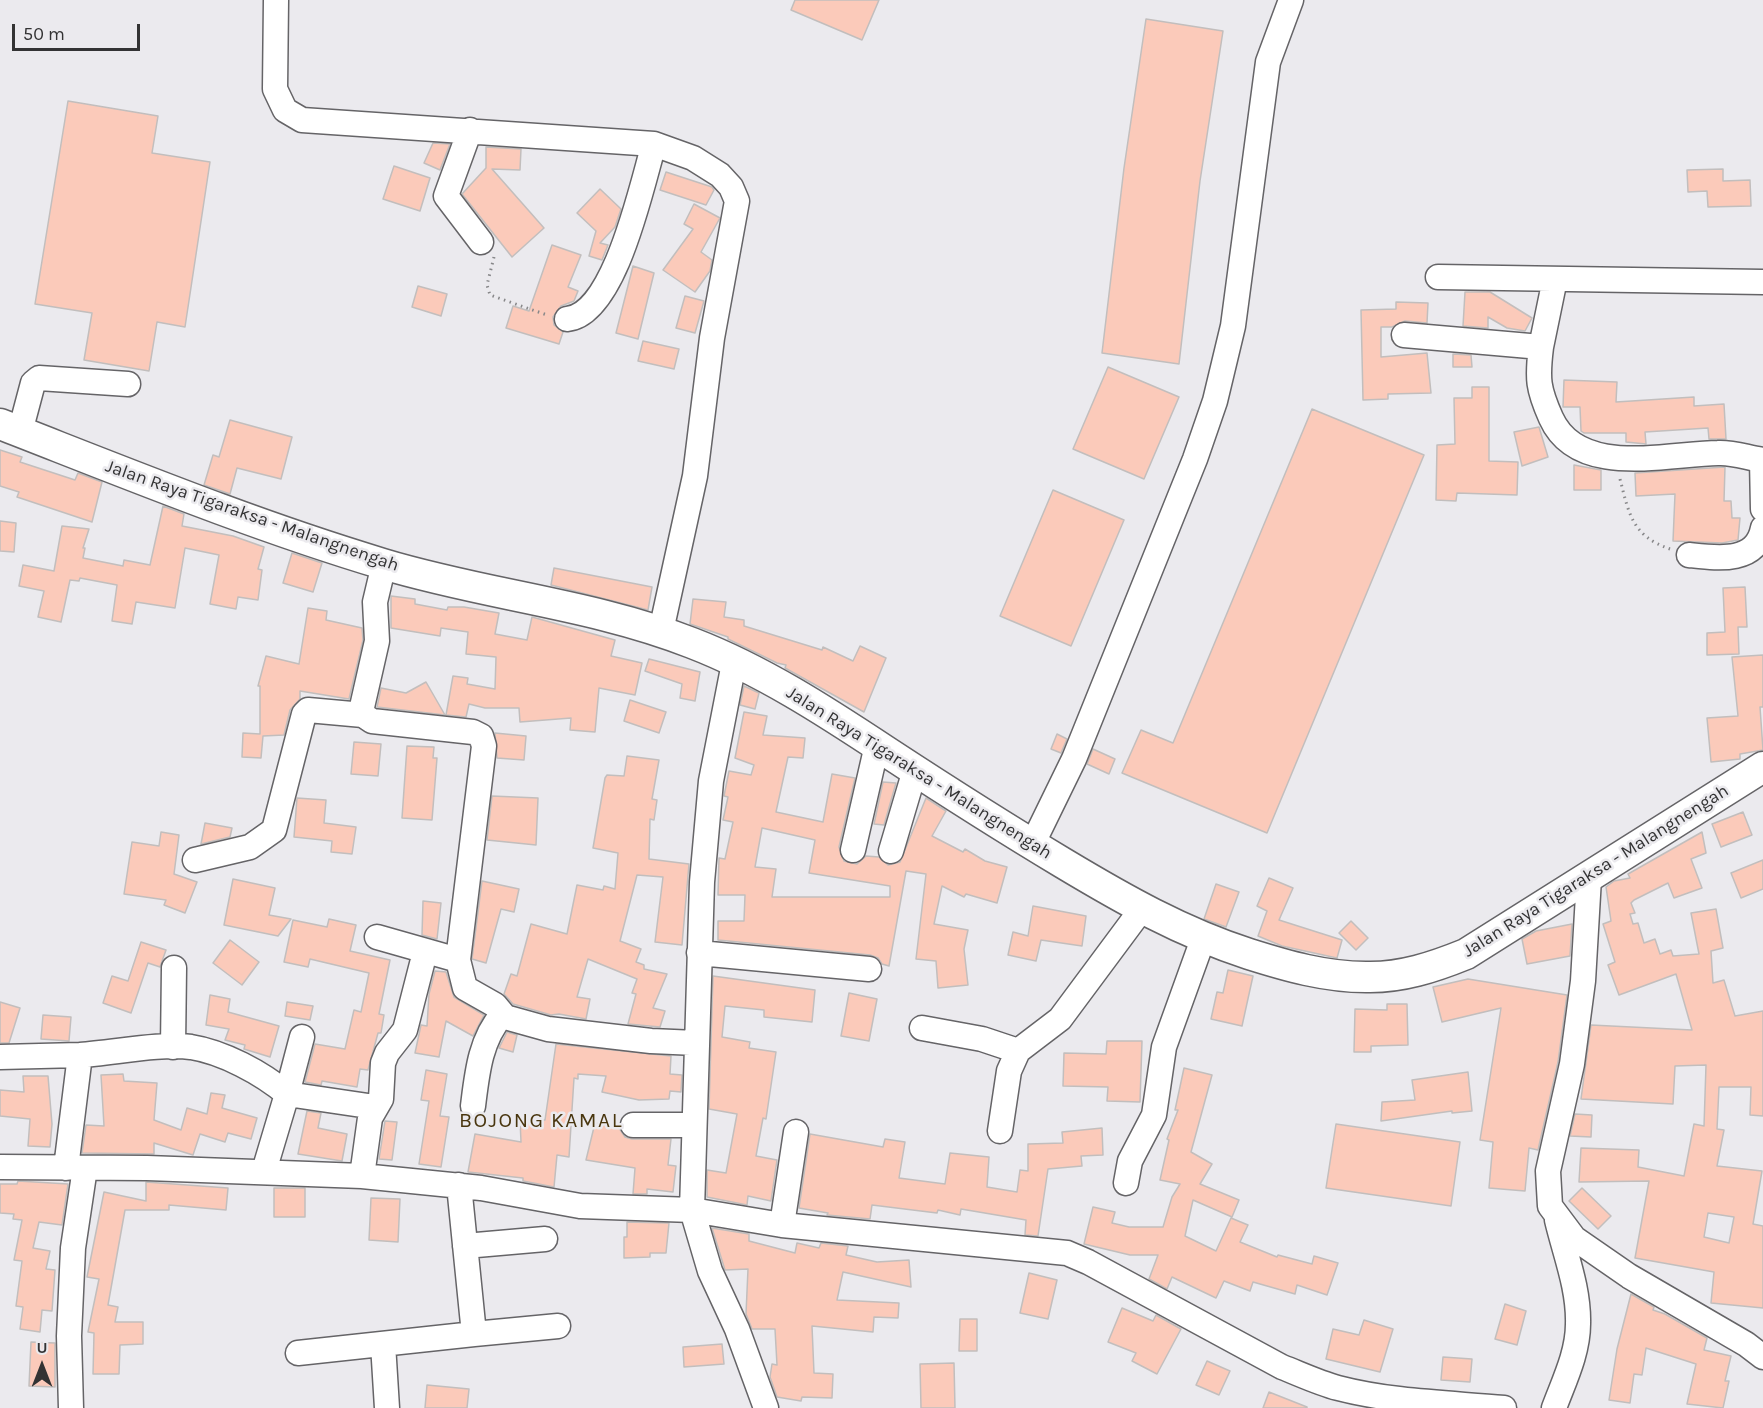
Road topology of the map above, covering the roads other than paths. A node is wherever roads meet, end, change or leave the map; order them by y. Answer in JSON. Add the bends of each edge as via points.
{"nodes":[{"id":1,"x":276,"y":0,"type":"edge"},
{"id":2,"x":1291,"y":0,"type":"edge"},
{"id":3,"x":470,"y":130,"type":"junction"},
{"id":4,"x":654,"y":144,"type":"junction"},
{"id":5,"x":481,"y":242,"type":"road end"},
{"id":6,"x":1438,"y":277,"type":"dead end"},
{"id":7,"x":1555,"y":279,"type":"junction"},
{"id":8,"x":1763,"y":282,"type":"edge"},
{"id":9,"x":567,"y":319,"type":"road end"},
{"id":10,"x":1404,"y":335,"type":"dead end"},
{"id":11,"x":1541,"y":347,"type":"junction"},
{"id":12,"x":128,"y":384,"type":"dead end"},
{"id":13,"x":10,"y":428,"type":"edge"},
{"id":14,"x":1762,"y":460,"type":"edge"},
{"id":15,"x":1763,"y":508,"type":"edge"},
{"id":16,"x":1763,"y":528,"type":"edge"},
{"id":17,"x":1689,"y":555,"type":"road end"},
{"id":18,"x":384,"y":564,"type":"junction"},
{"id":19,"x":661,"y":632,"type":"junction"},
{"id":20,"x":734,"y":663,"type":"junction"},
{"id":21,"x":363,"y":716,"type":"junction"},
{"id":22,"x":877,"y":745,"type":"junction"},
{"id":23,"x":1763,"y":767,"type":"edge"},
{"id":24,"x":915,"y":770,"type":"junction"},
{"id":25,"x":1032,"y":844,"type":"junction"},
{"id":26,"x":853,"y":850,"type":"dead end"},
{"id":27,"x":891,"y":851,"type":"dead end"},
{"id":28,"x":195,"y":860,"type":"dead end"},
{"id":29,"x":1589,"y":878,"type":"junction"},
{"id":30,"x":1141,"y":910,"type":"junction"},
{"id":31,"x":377,"y":937,"type":"dead end"},
{"id":32,"x":1203,"y":939,"type":"junction"},
{"id":33,"x":425,"y":952,"type":"junction"},
{"id":34,"x":699,"y":953,"type":"junction"},
{"id":35,"x":458,"y":960,"type":"junction"},
{"id":36,"x":174,"y":968,"type":"dead end"},
{"id":37,"x":869,"y":969,"type":"dead end"},
{"id":38,"x":502,"y":1016,"type":"junction"},
{"id":39,"x":922,"y":1028,"type":"dead end"},
{"id":40,"x":302,"y":1037,"type":"dead end"},
{"id":41,"x":696,"y":1043,"type":"junction"},
{"id":42,"x":173,"y":1047,"type":"junction"},
{"id":43,"x":1018,"y":1051,"type":"junction"},
{"id":44,"x":80,"y":1055,"type":"junction"},
{"id":45,"x":0,"y":1058,"type":"edge"},
{"id":46,"x":287,"y":1094,"type":"junction"},
{"id":47,"x":473,"y":1106,"type":"dead end"},
{"id":48,"x":375,"y":1107,"type":"junction"},
{"id":49,"x":633,"y":1125,"type":"dead end"},
{"id":50,"x":693,"y":1125,"type":"junction"},
{"id":51,"x":1000,"y":1131,"type":"dead end"},
{"id":52,"x":796,"y":1132,"type":"dead end"},
{"id":53,"x":0,"y":1167,"type":"edge"},
{"id":54,"x":75,"y":1168,"type":"junction"},
{"id":55,"x":264,"y":1171,"type":"junction"},
{"id":56,"x":362,"y":1176,"type":"junction"},
{"id":57,"x":1126,"y":1183,"type":"dead end"},
{"id":58,"x":459,"y":1185,"type":"junction"},
{"id":59,"x":692,"y":1210,"type":"junction"},
{"id":60,"x":1556,"y":1218,"type":"junction"},
{"id":61,"x":782,"y":1225,"type":"junction"},
{"id":62,"x":545,"y":1239,"type":"dead end"},
{"id":63,"x":465,"y":1246,"type":"junction"},
{"id":64,"x":558,"y":1326,"type":"dead end"},
{"id":65,"x":474,"y":1334,"type":"junction"},
{"id":66,"x":383,"y":1344,"type":"junction"},
{"id":67,"x":298,"y":1353,"type":"dead end"},
{"id":68,"x":1763,"y":1357,"type":"edge"},
{"id":69,"x":1362,"y":1400,"type":"edge"},
{"id":70,"x":71,"y":1408,"type":"edge"},
{"id":71,"x":387,"y":1408,"type":"edge"},
{"id":72,"x":766,"y":1408,"type":"edge"},
{"id":73,"x":1504,"y":1408,"type":"edge"},
{"id":74,"x":1554,"y":1408,"type":"edge"}],
"edges":[{"from":1,"to":3,"type":"street","via":[[275,89],[285,110],[302,120]]},
{"from":2,"to":25,"type":"street","via":[[1268,62],[1233,326],[1215,400],[1074,759]]},
{"from":3,"to":4,"type":"street"},
{"from":3,"to":5,"type":"street","via":[[446,196]]},
{"from":4,"to":9,"type":"street","via":[[624,249],[594,303],[579,316]]},
{"from":4,"to":19,"type":"street","via":[[693,158],[720,175],[737,201],[712,338],[695,476]]},
{"from":6,"to":7,"type":"street"},
{"from":7,"to":8,"type":"street"},
{"from":7,"to":11,"type":"street"},
{"from":10,"to":11,"type":"street"},
{"from":11,"to":14,"type":"street","via":[[1539,391],[1561,436],[1586,452],[1615,458],[1721,453]]},
{"from":12,"to":13,"type":"street","via":[[39,378]]},
{"from":13,"to":18,"type":"main road","name":"Jalan Raya Tigaraksa - Malangnengah"},
{"from":14,"to":15,"type":"street"},
{"from":16,"to":17,"type":"street","via":[[1757,545],[1744,554],[1720,558]]},
{"from":18,"to":19,"type":"main road","name":"Jalan Raya Tigaraksa - Malangnengah"},
{"from":18,"to":21,"type":"street","via":[[375,602],[377,640]]},
{"from":19,"to":20,"type":"main road","name":"Jalan Raya Tigaraksa - Malangnengah"},
{"from":20,"to":22,"type":"main road","name":"Jalan Raya Tigaraksa - Malangnengah","via":[[805,698]]},
{"from":20,"to":34,"type":"street","via":[[711,781]]},
{"from":21,"to":28,"type":"street","via":[[319,709],[306,711],[274,830],[250,847]]},
{"from":21,"to":35,"type":"street","via":[[372,722],[473,732],[483,740]]},
{"from":22,"to":24,"type":"main road","name":"Jalan Raya Tigaraksa - Malangnengah"},
{"from":22,"to":26,"type":"street"},
{"from":23,"to":29,"type":"main road","name":"Jalan Raya Tigaraksa - Malangnengah"},
{"from":24,"to":25,"type":"main road","name":"Jalan Raya Tigaraksa - Malangnengah"},
{"from":24,"to":27,"type":"street"},
{"from":25,"to":30,"type":"main road","name":"Jalan Raya Tigaraksa - Malangnengah"},
{"from":29,"to":32,"type":"main road","name":"Jalan Raya Tigaraksa - Malangnengah","via":[[1466,954],[1401,974],[1368,978],[1333,976],[1290,967]]},
{"from":29,"to":60,"type":"street","via":[[1587,949],[1572,1064],[1548,1171],[1550,1206]]},
{"from":30,"to":32,"type":"main road","name":"Jalan Raya Tigaraksa - Malangnengah"},
{"from":30,"to":43,"type":"street","via":[[1060,1019]]},
{"from":31,"to":33,"type":"street"},
{"from":32,"to":57,"type":"street","via":[[1164,1047],[1154,1115],[1130,1161]]},
{"from":33,"to":35,"type":"street"},
{"from":33,"to":48,"type":"street","via":[[405,1030],[383,1063],[381,1099]]},
{"from":34,"to":37,"type":"street"},
{"from":34,"to":41,"type":"street"},
{"from":35,"to":38,"type":"street","via":[[465,988],[495,1005]]},
{"from":36,"to":42,"type":"street"},
{"from":38,"to":41,"type":"street","via":[[548,1029]]},
{"from":38,"to":47,"type":"street","via":[[479,1062]]},
{"from":39,"to":43,"type":"street","via":[[982,1039]]},
{"from":40,"to":46,"type":"street"},
{"from":41,"to":50,"type":"street"},
{"from":42,"to":44,"type":"street"},
{"from":42,"to":46,"type":"street","via":[[218,1055],[268,1079]]},
{"from":43,"to":51,"type":"street","via":[[1009,1071]]},
{"from":44,"to":45,"type":"street"},
{"from":44,"to":54,"type":"street"},
{"from":46,"to":48,"type":"street"},
{"from":46,"to":55,"type":"street"},
{"from":48,"to":56,"type":"street","via":[[369,1118]]},
{"from":49,"to":50,"type":"street"},
{"from":50,"to":59,"type":"street"},
{"from":52,"to":61,"type":"street"},
{"from":53,"to":54,"type":"street"},
{"from":54,"to":55,"type":"street"},
{"from":54,"to":70,"type":"street","via":[[69,1336]]},
{"from":55,"to":56,"type":"street"},
{"from":56,"to":58,"type":"street"},
{"from":58,"to":59,"type":"street","via":[[580,1206]]},
{"from":58,"to":63,"type":"street"},
{"from":59,"to":61,"type":"street"},
{"from":59,"to":72,"type":"street","via":[[710,1271],[737,1329]]},
{"from":60,"to":68,"type":"street","via":[[1574,1238],[1629,1276]]},
{"from":60,"to":74,"type":"street","via":[[1571,1269],[1578,1325],[1574,1350]]},
{"from":61,"to":69,"type":"street","via":[[1067,1253],[1282,1367]]},
{"from":62,"to":63,"type":"street"},
{"from":63,"to":65,"type":"street"},
{"from":64,"to":65,"type":"street"},
{"from":65,"to":66,"type":"street"},
{"from":66,"to":67,"type":"street"},
{"from":66,"to":71,"type":"street"},
{"from":69,"to":73,"type":"street","via":[[1400,1399]]}]}
